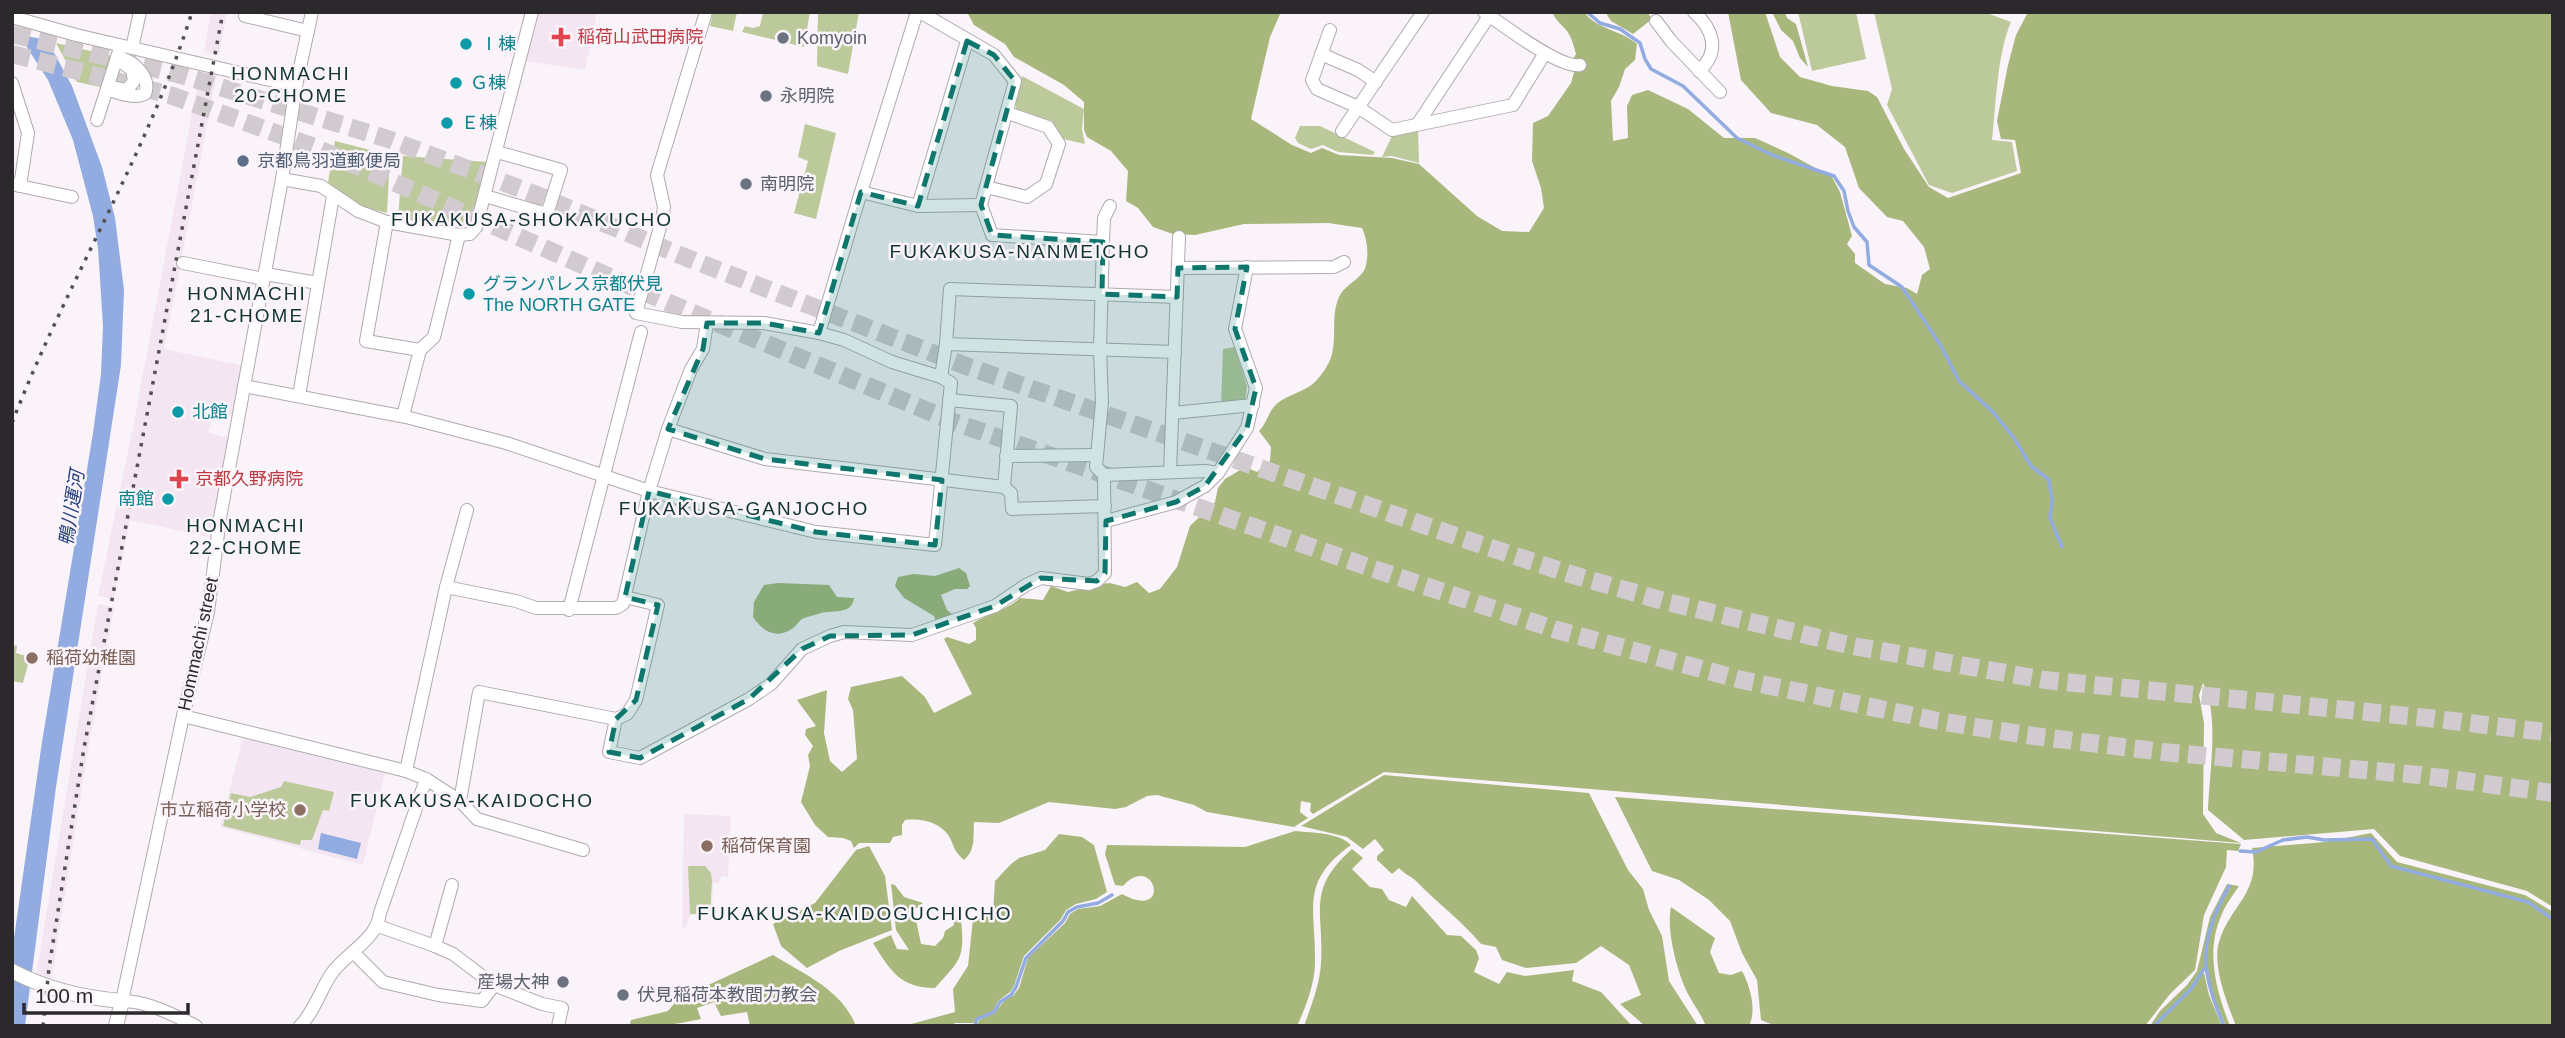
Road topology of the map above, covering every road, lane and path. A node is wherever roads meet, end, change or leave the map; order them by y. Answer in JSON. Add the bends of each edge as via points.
{"nodes":[{"id":1,"x":36,"y":12,"type":"edge"},
{"id":2,"x":140,"y":12,"type":"edge"},
{"id":3,"x":312,"y":12,"type":"edge"},
{"id":4,"x":532,"y":12,"type":"edge"},
{"id":5,"x":706,"y":12,"type":"edge"},
{"id":6,"x":918,"y":12,"type":"edge"},
{"id":7,"x":1423,"y":12,"type":"edge"},
{"id":8,"x":1694,"y":12,"type":"edge"},
{"id":9,"x":1486,"y":14,"type":"edge"},
{"id":10,"x":245,"y":16,"type":"dead end"},
{"id":11,"x":12,"y":17,"type":"edge"},
{"id":12,"x":1656,"y":20,"type":"dead end"},
{"id":13,"x":46,"y":28,"type":"junction"},
{"id":14,"x":1329,"y":30,"type":"dead end"},
{"id":15,"x":308,"y":31,"type":"junction"},
{"id":16,"x":967,"y":41,"type":"junction"},
{"id":17,"x":123,"y":53,"type":"junction"},
{"id":18,"x":1545,"y":53,"type":"junction"},
{"id":19,"x":1321,"y":54,"type":"junction"},
{"id":20,"x":1580,"y":65,"type":"dead end"},
{"id":21,"x":1699,"y":71,"type":"junction"},
{"id":22,"x":109,"y":80,"type":"junction"},
{"id":23,"x":1376,"y":82,"type":"junction"},
{"id":24,"x":12,"y":83,"type":"edge"},
{"id":25,"x":296,"y":86,"type":"junction"},
{"id":26,"x":1720,"y":92,"type":"dead end"},
{"id":27,"x":1359,"y":107,"type":"junction"},
{"id":28,"x":1008,"y":113,"type":"junction"},
{"id":29,"x":97,"y":120,"type":"dead end"},
{"id":30,"x":1417,"y":125,"type":"junction"},
{"id":31,"x":1342,"y":131,"type":"dead end"},
{"id":32,"x":497,"y":152,"type":"junction"},
{"id":33,"x":282,"y":179,"type":"junction"},
{"id":34,"x":16,"y":185,"type":"edge"},
{"id":35,"x":986,"y":187,"type":"junction"},
{"id":36,"x":860,"y":192,"type":"junction"},
{"id":37,"x":485,"y":196,"type":"junction"},
{"id":38,"x":72,"y":197,"type":"dead end"},
{"id":39,"x":333,"y":197,"type":"junction"},
{"id":40,"x":981,"y":205,"type":"junction"},
{"id":41,"x":918,"y":206,"type":"junction"},
{"id":42,"x":1110,"y":206,"type":"dead end"},
{"id":43,"x":387,"y":222,"type":"junction"},
{"id":44,"x":465,"y":234,"type":"junction"},
{"id":45,"x":1179,"y":237,"type":"dead end"},
{"id":46,"x":1102,"y":242,"type":"junction"},
{"id":47,"x":1344,"y":262,"type":"dead end"},
{"id":48,"x":183,"y":263,"type":"dead end"},
{"id":49,"x":1247,"y":267,"type":"junction"},
{"id":50,"x":1178,"y":268,"type":"junction"},
{"id":51,"x":264,"y":277,"type":"junction"},
{"id":52,"x":318,"y":283,"type":"junction"},
{"id":53,"x":1102,"y":294,"type":"junction"},
{"id":54,"x":1177,"y":297,"type":"junction"},
{"id":55,"x":706,"y":323,"type":"junction"},
{"id":56,"x":641,"y":332,"type":"dead end"},
{"id":57,"x":819,"y":333,"type":"junction"},
{"id":58,"x":946,"y":344,"type":"junction"},
{"id":59,"x":1100,"y":349,"type":"junction"},
{"id":60,"x":420,"y":350,"type":"junction"},
{"id":61,"x":1175,"y":352,"type":"junction"},
{"id":62,"x":941,"y":377,"type":"junction"},
{"id":63,"x":244,"y":386,"type":"junction"},
{"id":64,"x":299,"y":396,"type":"junction"},
{"id":65,"x":949,"y":400,"type":"junction"},
{"id":66,"x":1254,"y":405,"type":"junction"},
{"id":67,"x":1172,"y":413,"type":"junction"},
{"id":68,"x":403,"y":416,"type":"junction"},
{"id":69,"x":668,"y":429,"type":"junction"},
{"id":70,"x":1095,"y":455,"type":"junction"},
{"id":71,"x":1006,"y":456,"type":"junction"},
{"id":72,"x":1170,"y":472,"type":"junction"},
{"id":73,"x":1218,"y":473,"type":"junction"},
{"id":74,"x":1104,"y":475,"type":"junction"},
{"id":75,"x":602,"y":477,"type":"junction"},
{"id":76,"x":942,"y":480,"type":"junction"},
{"id":77,"x":1004,"y":487,"type":"junction"},
{"id":78,"x":649,"y":491,"type":"junction"},
{"id":79,"x":1105,"y":506,"type":"junction"},
{"id":80,"x":467,"y":510,"type":"dead end"},
{"id":81,"x":1106,"y":521,"type":"junction"},
{"id":82,"x":446,"y":587,"type":"junction"},
{"id":83,"x":625,"y":597,"type":"junction"},
{"id":84,"x":569,"y":610,"type":"junction"},
{"id":85,"x":183,"y":716,"type":"junction"},
{"id":86,"x":616,"y":719,"type":"junction"},
{"id":87,"x":406,"y":771,"type":"junction"},
{"id":88,"x":426,"y":779,"type":"junction"},
{"id":89,"x":460,"y":801,"type":"junction"},
{"id":90,"x":583,"y":850,"type":"dead end"},
{"id":91,"x":452,"y":885,"type":"dead end"},
{"id":92,"x":378,"y":926,"type":"junction"},
{"id":93,"x":435,"y":946,"type":"junction"},
{"id":94,"x":353,"y":952,"type":"junction"},
{"id":95,"x":12,"y":971,"type":"edge"},
{"id":96,"x":494,"y":985,"type":"junction"},
{"id":97,"x":122,"y":1001,"type":"junction"},
{"id":98,"x":116,"y":1026,"type":"edge"},
{"id":99,"x":196,"y":1026,"type":"edge"},
{"id":100,"x":300,"y":1026,"type":"edge"},
{"id":101,"x":558,"y":1026,"type":"edge"}],
"edges":[{"from":1,"to":13,"type":"street"},
{"from":2,"to":17,"type":"street"},
{"from":3,"to":15,"type":"street","name":"Hommachi street"},
{"from":4,"to":32,"type":"street"},
{"from":5,"to":55,"type":"street","via":[[656,175],[664,206],[662,220],[636,313]]},
{"from":6,"to":16,"type":"street"},
{"from":6,"to":36,"type":"street"},
{"from":7,"to":23,"type":"street"},
{"from":8,"to":21,"type":"street","via":[[1706,23],[1712,38],[1710,55]]},
{"from":9,"to":18,"type":"street"},
{"from":9,"to":30,"type":"street"},
{"from":10,"to":15,"type":"street"},
{"from":11,"to":13,"type":"street"},
{"from":12,"to":21,"type":"street"},
{"from":13,"to":17,"type":"street"},
{"from":14,"to":19,"type":"street"},
{"from":15,"to":25,"type":"street","name":"Hommachi street"},
{"from":16,"to":28,"type":"street","via":[[994,55],[1016,81]]},
{"from":16,"to":41,"type":"street"},
{"from":17,"to":22,"type":"street"},
{"from":17,"to":22,"type":"street","via":[[130,83],[120,87]]},
{"from":17,"to":25,"type":"street"},
{"from":18,"to":20,"type":"street"},
{"from":18,"to":30,"type":"street","via":[[1513,105]]},
{"from":19,"to":23,"type":"street"},
{"from":19,"to":27,"type":"street","via":[[1312,80],[1317,89]]},
{"from":21,"to":26,"type":"street"},
{"from":22,"to":29,"type":"street"},
{"from":23,"to":27,"type":"street"},
{"from":24,"to":34,"type":"street","via":[[28,133]]},
{"from":25,"to":33,"type":"street","name":"Hommachi street"},
{"from":27,"to":30,"type":"street","via":[[1392,130]]},
{"from":27,"to":31,"type":"street"},
{"from":28,"to":35,"type":"street"},
{"from":28,"to":35,"type":"street","via":[[1048,127],[1059,144],[1046,184],[1027,197]]},
{"from":32,"to":37,"type":"street"},
{"from":32,"to":37,"type":"street","via":[[561,170],[547,214]]},
{"from":33,"to":39,"type":"street","via":[[321,186]]},
{"from":33,"to":51,"type":"street","name":"Hommachi street"},
{"from":34,"to":38,"type":"street"},
{"from":35,"to":40,"type":"street"},
{"from":36,"to":41,"type":"street"},
{"from":36,"to":57,"type":"street"},
{"from":37,"to":44,"type":"street","via":[[476,228]]},
{"from":39,"to":43,"type":"street"},
{"from":39,"to":52,"type":"street"},
{"from":40,"to":41,"type":"street"},
{"from":40,"to":46,"type":"street","via":[[992,235]]},
{"from":42,"to":46,"type":"street"},
{"from":43,"to":44,"type":"street"},
{"from":43,"to":60,"type":"street","via":[[366,341]]},
{"from":44,"to":60,"type":"street","via":[[435,337]]},
{"from":45,"to":50,"type":"street"},
{"from":46,"to":53,"type":"street"},
{"from":47,"to":49,"type":"street","via":[[1334,267]]},
{"from":48,"to":51,"type":"street"},
{"from":49,"to":50,"type":"street"},
{"from":49,"to":66,"type":"street","via":[[1235,329],[1256,388]]},
{"from":50,"to":54,"type":"street"},
{"from":51,"to":52,"type":"street"},
{"from":51,"to":63,"type":"street","name":"Hommachi street"},
{"from":52,"to":64,"type":"street"},
{"from":53,"to":54,"type":"street"},
{"from":53,"to":58,"type":"street","via":[[950,289]]},
{"from":53,"to":59,"type":"street"},
{"from":54,"to":61,"type":"street"},
{"from":55,"to":57,"type":"street","via":[[764,323]]},
{"from":55,"to":69,"type":"street","via":[[703,349]]},
{"from":56,"to":75,"type":"street"},
{"from":57,"to":62,"type":"street"},
{"from":58,"to":59,"type":"street"},
{"from":58,"to":62,"type":"street"},
{"from":59,"to":61,"type":"street"},
{"from":59,"to":70,"type":"street"},
{"from":60,"to":68,"type":"street"},
{"from":61,"to":67,"type":"street"},
{"from":62,"to":65,"type":"street","via":[[951,383]]},
{"from":63,"to":64,"type":"street"},
{"from":63,"to":85,"type":"street","name":"Hommachi street","via":[[208,612]]},
{"from":64,"to":68,"type":"street"},
{"from":65,"to":71,"type":"street","via":[[1011,406]]},
{"from":65,"to":76,"type":"street"},
{"from":66,"to":67,"type":"street"},
{"from":66,"to":73,"type":"street","via":[[1247,428]]},
{"from":67,"to":72,"type":"street"},
{"from":68,"to":75,"type":"street","via":[[506,443]]},
{"from":69,"to":76,"type":"street","via":[[765,460]]},
{"from":69,"to":78,"type":"street"},
{"from":70,"to":71,"type":"street"},
{"from":70,"to":74,"type":"street","via":[[1096,467]]},
{"from":71,"to":77,"type":"street"},
{"from":72,"to":73,"type":"street"},
{"from":72,"to":74,"type":"street"},
{"from":73,"to":81,"type":"street","via":[[1176,502]]},
{"from":74,"to":79,"type":"street"},
{"from":75,"to":78,"type":"street"},
{"from":75,"to":84,"type":"street"},
{"from":76,"to":77,"type":"street"},
{"from":76,"to":78,"type":"street","via":[[935,544],[816,532]]},
{"from":77,"to":79,"type":"street","via":[[1011,493],[1012,509]]},
{"from":78,"to":83,"type":"street"},
{"from":79,"to":81,"type":"street"},
{"from":80,"to":82,"type":"street"},
{"from":81,"to":86,"type":"street","via":[[1105,573],[1097,581],[1041,578],[995,607],[912,635],[844,632],[830,636],[802,649],[771,684],[749,699],[640,758],[609,752]]},
{"from":82,"to":84,"type":"street","via":[[536,608]]},
{"from":82,"to":87,"type":"street"},
{"from":83,"to":84,"type":"street","via":[[616,608]]},
{"from":83,"to":86,"type":"street","via":[[658,605],[636,701],[627,714]]},
{"from":85,"to":87,"type":"street"},
{"from":85,"to":97,"type":"street","name":"Hommachi street"},
{"from":86,"to":89,"type":"street","via":[[479,692]]},
{"from":87,"to":88,"type":"street"},
{"from":88,"to":89,"type":"street"},
{"from":88,"to":92,"type":"street"},
{"from":89,"to":90,"type":"street","via":[[477,819]]},
{"from":91,"to":93,"type":"street"},
{"from":92,"to":93,"type":"street"},
{"from":92,"to":94,"type":"street"},
{"from":93,"to":96,"type":"street"},
{"from":94,"to":96,"type":"street","via":[[383,982],[438,995],[482,1001]]},
{"from":94,"to":100,"type":"street","via":[[333,972]]},
{"from":95,"to":97,"type":"main road","via":[[54,989]]},
{"from":96,"to":101,"type":"street","via":[[562,1008]]},
{"from":97,"to":98,"type":"main road","name":"Hommachi street"},
{"from":97,"to":99,"type":"street"}]}
